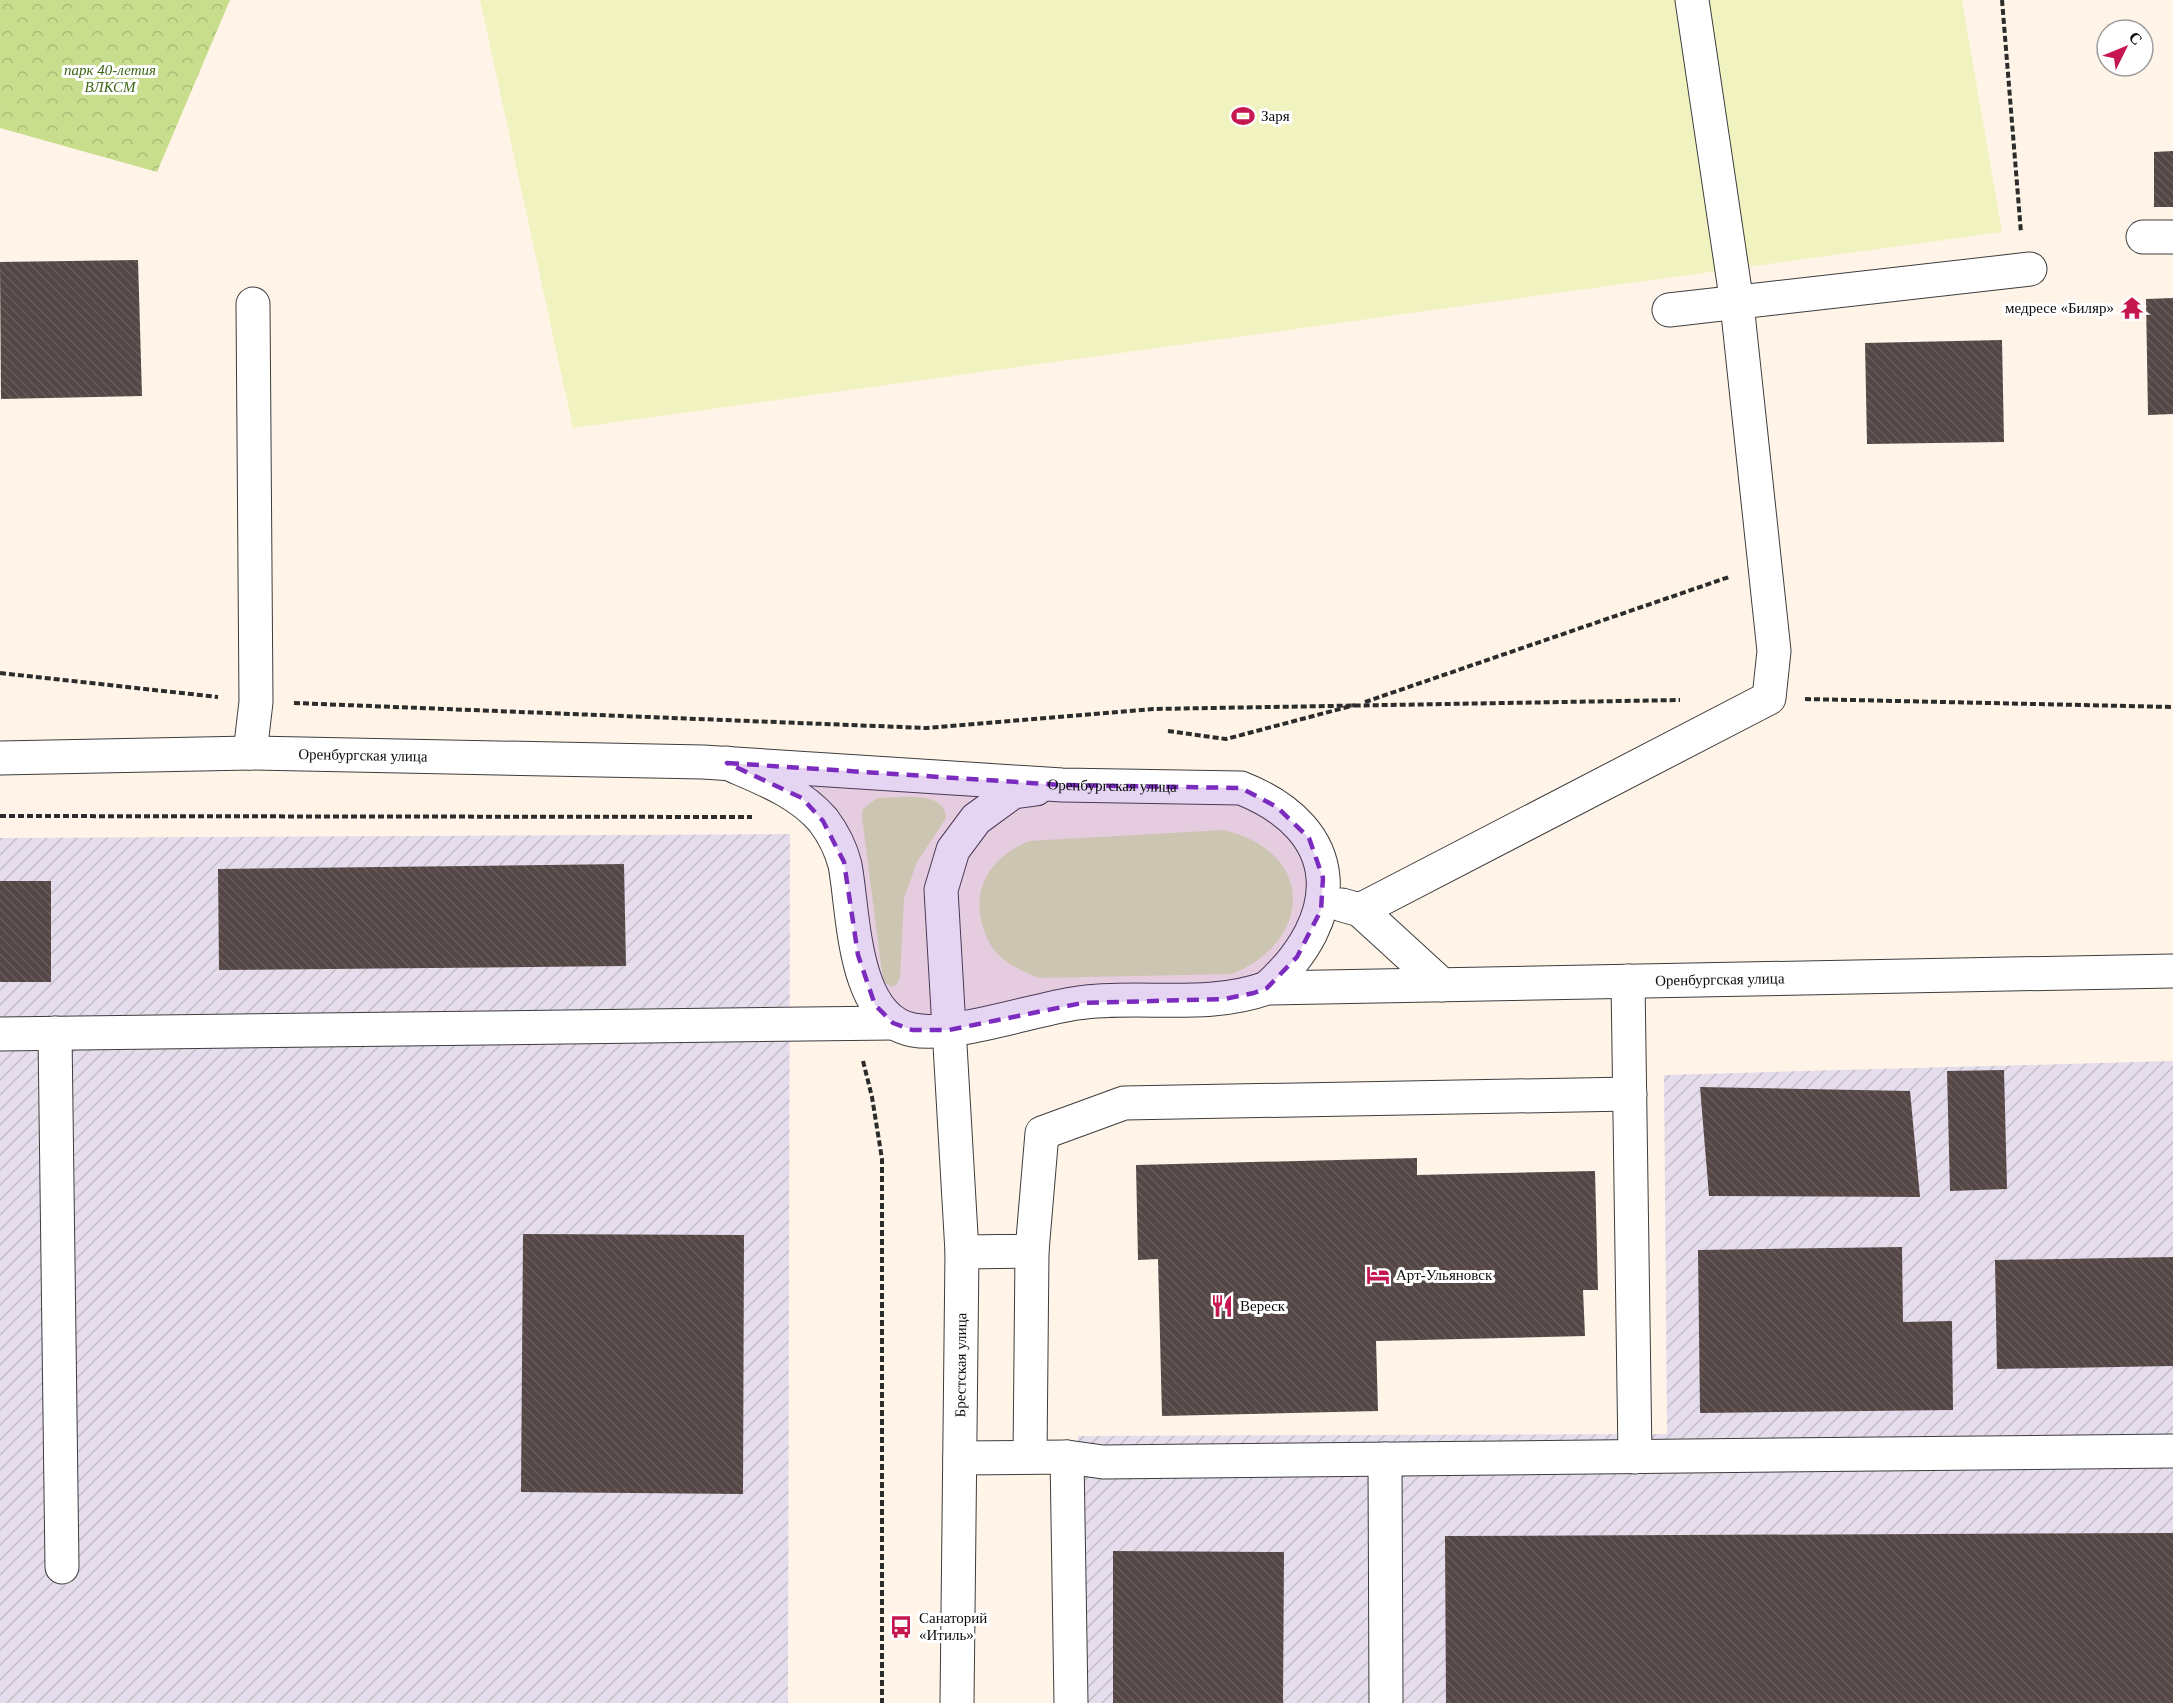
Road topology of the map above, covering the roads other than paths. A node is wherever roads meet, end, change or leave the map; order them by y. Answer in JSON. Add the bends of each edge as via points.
{"nodes":[{"id":1,"x":1692,"y":0,"type":"edge"},
{"id":2,"x":2025,"y":254,"type":"road end"},
{"id":3,"x":253,"y":304,"type":"dead end"},
{"id":4,"x":1737,"y":304,"type":"junction"},
{"id":5,"x":1669,"y":310,"type":"dead end"},
{"id":6,"x":250,"y":753,"type":"junction"},
{"id":7,"x":0,"y":758,"type":"edge"},
{"id":8,"x":727,"y":763,"type":"junction"},
{"id":9,"x":1062,"y":785,"type":"junction"},
{"id":10,"x":1323,"y":899,"type":"junction"},
{"id":11,"x":1360,"y":910,"type":"junction"},
{"id":12,"x":2173,"y":972,"type":"edge"},
{"id":13,"x":1628,"y":981,"type":"junction"},
{"id":14,"x":1442,"y":985,"type":"junction"},
{"id":15,"x":1267,"y":988,"type":"junction"},
{"id":16,"x":893,"y":1023,"type":"junction"},
{"id":17,"x":949,"y":1030,"type":"junction"},
{"id":18,"x":56,"y":1033,"type":"junction"},
{"id":19,"x":0,"y":1034,"type":"edge"},
{"id":20,"x":1630,"y":1094,"type":"junction"},
{"id":21,"x":1032,"y":1251,"type":"junction"},
{"id":22,"x":962,"y":1252,"type":"junction"},
{"id":23,"x":2173,"y":1451,"type":"edge"},
{"id":24,"x":1635,"y":1456,"type":"junction"},
{"id":25,"x":1030,"y":1457,"type":"junction"},
{"id":26,"x":1067,"y":1457,"type":"junction"},
{"id":27,"x":960,"y":1458,"type":"junction"},
{"id":28,"x":1385,"y":1459,"type":"junction"},
{"id":29,"x":62,"y":1567,"type":"dead end"},
{"id":30,"x":957,"y":1703,"type":"edge"},
{"id":31,"x":1071,"y":1703,"type":"edge"},
{"id":32,"x":1386,"y":1703,"type":"edge"}],
"edges":[{"from":1,"to":4,"type":"street"},
{"from":2,"to":4,"type":"street"},
{"from":3,"to":6,"type":"street","via":[[256,702]]},
{"from":4,"to":5,"type":"street"},
{"from":4,"to":11,"type":"street","via":[[1774,651],[1769,698]]},
{"from":6,"to":7,"type":"street","name":"Оренбургская улица"},
{"from":6,"to":8,"type":"street","name":"Оренбургская улица"},
{"from":8,"to":9,"type":"street","name":"Оренбургская улица"},
{"from":8,"to":16,"type":"street","name":"Оренбургская улица","via":[[802,798],[829,831],[844,862],[858,955],[868,989],[875,1005]]},
{"from":9,"to":10,"type":"street","name":"Оренбургская улица","via":[[1241,788],[1261,796],[1296,822],[1309,838],[1321,867]]},
{"from":9,"to":17,"type":"street","name":"Брестская улица","via":[[1013,792],[976,819],[953,850],[941,890]]},
{"from":10,"to":11,"type":"street"},
{"from":10,"to":15,"type":"street","name":"Оренбургская улица","via":[[1305,948]]},
{"from":11,"to":14,"type":"street"},
{"from":12,"to":13,"type":"street","name":"Оренбургская улица"},
{"from":13,"to":14,"type":"street","name":"Оренбургская улица"},
{"from":13,"to":20,"type":"street"},
{"from":14,"to":15,"type":"street","name":"Оренбургская улица"},
{"from":15,"to":17,"type":"street","name":"Оренбургская улица","via":[[1224,999],[1082,1003]]},
{"from":16,"to":17,"type":"street","name":"Оренбургская улица","via":[[912,1030]]},
{"from":16,"to":18,"type":"street"},
{"from":17,"to":22,"type":"street","name":"Брестская улица"},
{"from":18,"to":19,"type":"street"},
{"from":18,"to":29,"type":"street"},
{"from":20,"to":21,"type":"street","via":[[1124,1103],[1042,1133]]},
{"from":20,"to":24,"type":"street"},
{"from":21,"to":22,"type":"street"},
{"from":21,"to":25,"type":"street"},
{"from":22,"to":27,"type":"street","name":"Брестская улица"},
{"from":23,"to":24,"type":"street"},
{"from":24,"to":28,"type":"street"},
{"from":25,"to":26,"type":"street"},
{"from":25,"to":27,"type":"street"},
{"from":26,"to":28,"type":"street","via":[[1103,1462]]},
{"from":26,"to":31,"type":"street"},
{"from":27,"to":30,"type":"street","name":"Брестская улица"},
{"from":28,"to":32,"type":"street"}]}
